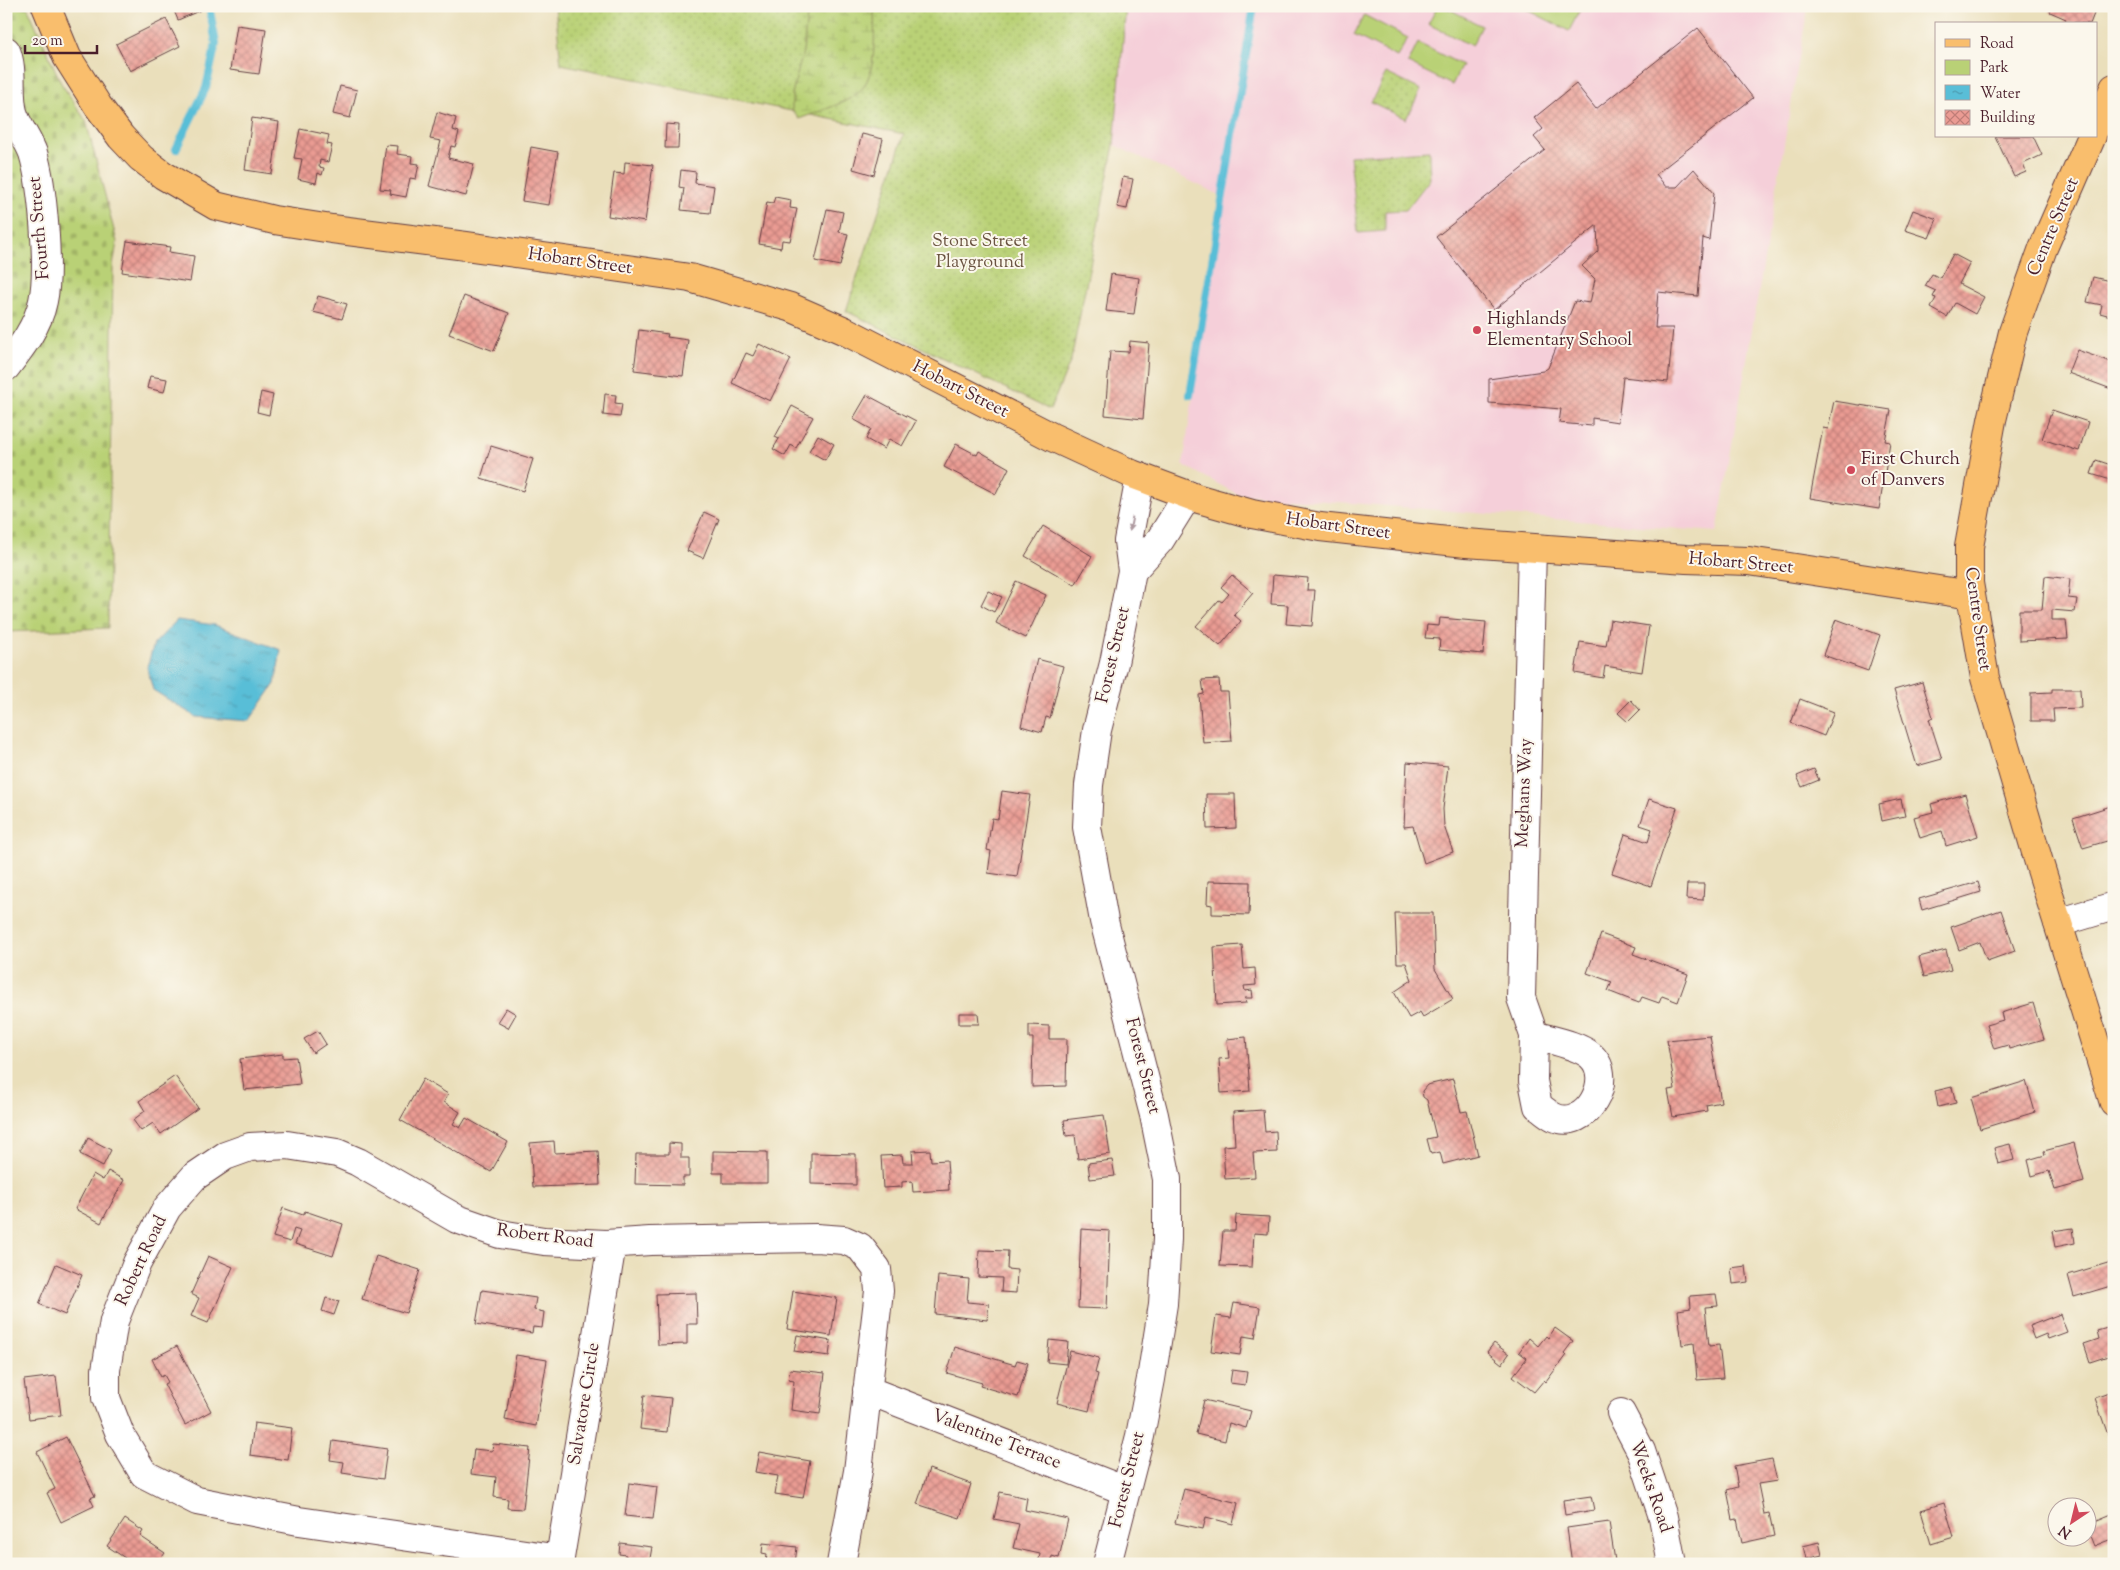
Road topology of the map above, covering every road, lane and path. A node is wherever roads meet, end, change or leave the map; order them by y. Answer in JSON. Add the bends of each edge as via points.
{"nodes":[{"id":1,"x":46,"y":6,"type":"edge"},
{"id":2,"x":6,"y":51,"type":"edge"},
{"id":3,"x":2114,"y":88,"type":"edge"},
{"id":4,"x":10,"y":117,"type":"edge"},
{"id":5,"x":2098,"y":124,"type":"edge"},
{"id":6,"x":2091,"y":138,"type":"edge"},
{"id":7,"x":6,"y":367,"type":"edge"},
{"id":8,"x":1140,"y":477,"type":"junction"},
{"id":9,"x":1188,"y":495,"type":"junction"},
{"id":10,"x":1532,"y":548,"type":"junction"},
{"id":11,"x":1132,"y":571,"type":"junction"},
{"id":12,"x":1972,"y":595,"type":"junction"},
{"id":13,"x":2114,"y":906,"type":"edge"},
{"id":14,"x":2058,"y":923,"type":"junction"},
{"id":15,"x":1534,"y":1035,"type":"dead end"},
{"id":16,"x":2114,"y":1103,"type":"edge"},
{"id":17,"x":612,"y":1244,"type":"junction"},
{"id":18,"x":867,"y":1390,"type":"junction"},
{"id":19,"x":1621,"y":1413,"type":"dead end"},
{"id":20,"x":1126,"y":1491,"type":"junction"},
{"id":21,"x":560,"y":1562,"type":"edge"},
{"id":22,"x":841,"y":1564,"type":"edge"},
{"id":23,"x":1107,"y":1564,"type":"edge"},
{"id":24,"x":1672,"y":1564,"type":"edge"}],
"edges":[{"from":1,"to":8,"type":"main road","name":"Hobart Street","via":[[68,57],[121,137],[163,175],[216,206],[332,229],[690,278],[790,307]]},
{"from":2,"to":4,"type":"street","name":"Fourth Street"},
{"from":3,"to":5,"type":"main road"},
{"from":4,"to":7,"type":"street","name":"Fourth Street","via":[[33,154],[41,198],[45,285],[37,318]]},
{"from":6,"to":12,"type":"main road","name":"Centre Street","via":[[2042,248],[2013,332],[1992,420],[1969,548]]},
{"from":8,"to":9,"type":"main road","name":"Hobart Street"},
{"from":8,"to":11,"type":"street","name":"Forest Street","one_way":true,"via":[[1128,541]]},
{"from":9,"to":10,"type":"main road","name":"Hobart Street","via":[[1252,514],[1320,527]]},
{"from":9,"to":11,"type":"street","via":[[1160,540]]},
{"from":10,"to":12,"type":"main road","name":"Hobart Street","via":[[1748,561]]},
{"from":10,"to":15,"type":"street","name":"Meghans Way","via":[[1520,998]]},
{"from":11,"to":20,"type":"street","name":"Forest Street","via":[[1097,730],[1087,827],[1104,921],[1167,1178],[1163,1304],[1146,1408]]},
{"from":12,"to":14,"type":"main road","name":"Centre Street","via":[[1985,678]]},
{"from":13,"to":14,"type":"street"},
{"from":14,"to":16,"type":"main road","name":"Centre Street"},
{"from":17,"to":18,"type":"street","name":"Robert Road","via":[[816,1238],[844,1240],[860,1247],[877,1269],[879,1291]]},
{"from":17,"to":21,"type":"street","name":"Salvatore Circle"},
{"from":17,"to":21,"type":"street","name":"Robert Road","via":[[544,1241],[500,1234],[457,1219],[338,1153],[287,1145],[250,1147],[225,1156],[194,1177],[167,1208],[138,1263],[114,1321],[109,1350],[106,1398],[120,1434],[144,1474],[197,1501],[299,1521]]},
{"from":18,"to":20,"type":"street","name":"Valentine Terrace"},
{"from":18,"to":22,"type":"street","via":[[858,1470]]},
{"from":19,"to":24,"type":"street","name":"Weeks Road","via":[[1644,1461],[1663,1517]]},
{"from":20,"to":23,"type":"street","name":"Forest Street"}]}
